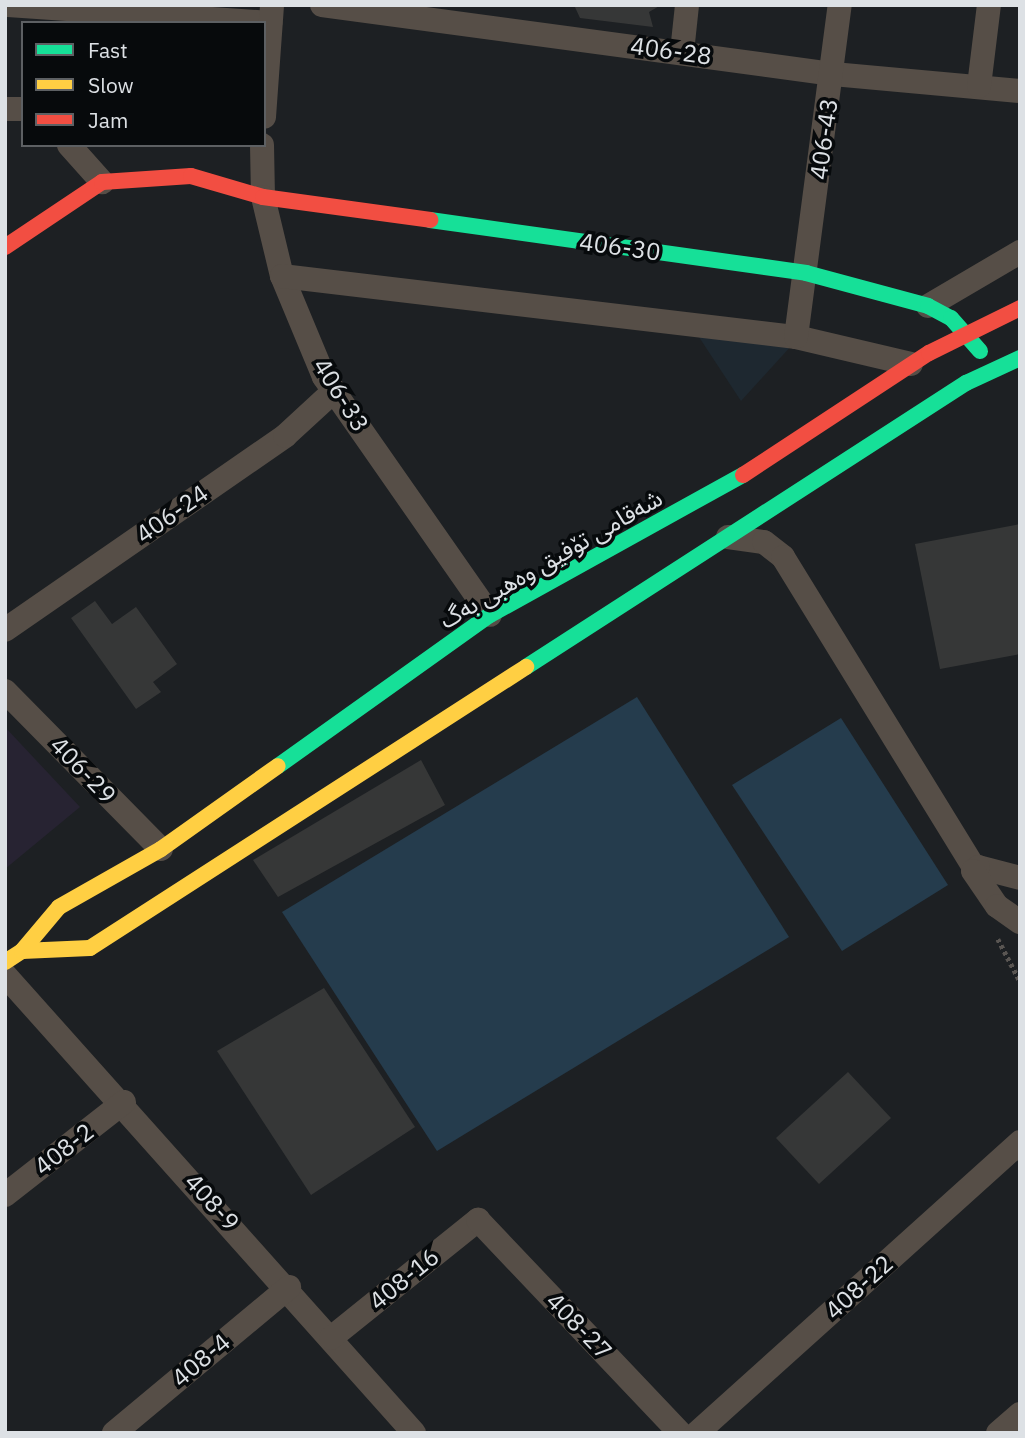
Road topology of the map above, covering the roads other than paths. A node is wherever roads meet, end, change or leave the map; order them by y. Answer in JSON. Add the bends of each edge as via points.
{"nodes":[{"id":1,"x":8,"y":5,"type":"edge"},
{"id":2,"x":322,"y":5,"type":"edge"},
{"id":3,"x":687,"y":5,"type":"edge"},
{"id":4,"x":840,"y":5,"type":"edge"},
{"id":5,"x":989,"y":5,"type":"edge"},
{"id":6,"x":37,"y":12,"type":"edge"},
{"id":7,"x":271,"y":14,"type":"edge"},
{"id":8,"x":479,"y":15,"type":"edge"},
{"id":9,"x":682,"y":52,"type":"junction"},
{"id":10,"x":833,"y":74,"type":"junction"},
{"id":11,"x":979,"y":86,"type":"junction"},
{"id":12,"x":266,"y":88,"type":"edge"},
{"id":13,"x":1020,"y":92,"type":"edge"},
{"id":14,"x":71,"y":147,"type":"edge"},
{"id":15,"x":262,"y":147,"type":"edge"},
{"id":16,"x":102,"y":182,"type":"junction"},
{"id":17,"x":262,"y":197,"type":"junction"},
{"id":18,"x":5,"y":247,"type":"edge"},
{"id":19,"x":1020,"y":252,"type":"edge"},
{"id":20,"x":806,"y":273,"type":"junction"},
{"id":21,"x":282,"y":276,"type":"junction"},
{"id":22,"x":928,"y":306,"type":"junction"},
{"id":23,"x":1020,"y":308,"type":"edge"},
{"id":24,"x":966,"y":333,"type":"junction"},
{"id":25,"x":796,"y":337,"type":"junction"},
{"id":26,"x":1020,"y":359,"type":"edge"},
{"id":27,"x":911,"y":364,"type":"junction"},
{"id":28,"x":995,"y":368,"type":"junction"},
{"id":29,"x":1020,"y":377,"type":"edge"},
{"id":30,"x":334,"y":391,"type":"junction"},
{"id":31,"x":798,"y":493,"type":"junction"},
{"id":32,"x":728,"y":537,"type":"junction"},
{"id":33,"x":783,"y":557,"type":"junction"},
{"id":34,"x":490,"y":615,"type":"junction"},
{"id":35,"x":5,"y":630,"type":"edge"},
{"id":36,"x":5,"y":691,"type":"edge"},
{"id":37,"x":160,"y":849,"type":"junction"},
{"id":38,"x":975,"y":869,"type":"junction"},
{"id":39,"x":1020,"y":878,"type":"edge"},
{"id":40,"x":1020,"y":922,"type":"edge"},
{"id":41,"x":22,"y":951,"type":"junction"},
{"id":42,"x":5,"y":962,"type":"edge"},
{"id":43,"x":5,"y":975,"type":"edge"},
{"id":44,"x":124,"y":1102,"type":"junction"},
{"id":45,"x":1020,"y":1142,"type":"edge"},
{"id":46,"x":5,"y":1195,"type":"edge"},
{"id":47,"x":478,"y":1220,"type":"joint"},
{"id":48,"x":289,"y":1287,"type":"junction"},
{"id":49,"x":331,"y":1338,"type":"junction"},
{"id":50,"x":114,"y":1433,"type":"edge"},
{"id":51,"x":414,"y":1433,"type":"edge"},
{"id":52,"x":680,"y":1433,"type":"edge"},
{"id":53,"x":698,"y":1433,"type":"edge"}],
"edges":[{"from":1,"to":6,"type":"street"},
{"from":2,"to":8,"type":"street","name":"406-28"},
{"from":3,"to":9,"type":"street"},
{"from":4,"to":10,"type":"street","name":"406-43"},
{"from":5,"to":11,"type":"street"},
{"from":6,"to":7,"type":"street"},
{"from":7,"to":12,"type":"street"},
{"from":8,"to":9,"type":"street","name":"406-28"},
{"from":9,"to":10,"type":"street","name":"406-28"},
{"from":10,"to":11,"type":"street","name":"406-28"},
{"from":10,"to":20,"type":"street","name":"406-43"},
{"from":11,"to":13,"type":"street","name":"406-28"},
{"from":14,"to":16,"type":"street"},
{"from":15,"to":17,"type":"street","name":"406-33"},
{"from":16,"to":17,"type":"street","name":"406-30","via":[[191,176]]},
{"from":16,"to":18,"type":"street"},
{"from":17,"to":20,"type":"street","name":"406-30"},
{"from":17,"to":21,"type":"street","name":"406-33"},
{"from":19,"to":22,"type":"street"},
{"from":20,"to":22,"type":"street","name":"406-30"},
{"from":20,"to":25,"type":"street","name":"406-43"},
{"from":21,"to":25,"type":"street"},
{"from":21,"to":30,"type":"street","name":"406-33"},
{"from":22,"to":24,"type":"street","name":"406-30"},
{"from":23,"to":24,"type":"street","name":"شەقامی تۆفیق وەهبی بەگ"},
{"from":24,"to":27,"type":"street","name":"شەقامی تۆفیق وەهبی بەگ"},
{"from":24,"to":28,"type":"street","name":"406-30"},
{"from":25,"to":27,"type":"street"},
{"from":26,"to":28,"type":"street"},
{"from":27,"to":34,"type":"street","name":"شەقامی تۆفیق وەهبی بەگ","via":[[730,483]]},
{"from":28,"to":29,"type":"street"},
{"from":28,"to":31,"type":"street"},
{"from":30,"to":34,"type":"street","name":"406-33"},
{"from":30,"to":35,"type":"street","name":"406-24","via":[[285,436]]},
{"from":31,"to":32,"type":"street"},
{"from":31,"to":33,"type":"street","via":[[782,513],[777,530]]},
{"from":32,"to":33,"type":"street","via":[[764,542]]},
{"from":32,"to":41,"type":"street","via":[[90,948]]},
{"from":33,"to":38,"type":"street"},
{"from":34,"to":37,"type":"street","name":"شەقامی تۆفیق وەهبی بەگ"},
{"from":36,"to":37,"type":"street","name":"406-29"},
{"from":37,"to":41,"type":"street","name":"شەقامی تۆفیق وەهبی بەگ","via":[[59,907]]},
{"from":38,"to":39,"type":"street"},
{"from":38,"to":40,"type":"street","via":[[997,906]]},
{"from":41,"to":42,"type":"street","name":"شەقامی تۆفیق وەهبی بەگ"},
{"from":43,"to":44,"type":"street","name":"408-9"},
{"from":44,"to":46,"type":"street","name":"408-2"},
{"from":44,"to":48,"type":"street","name":"408-9"},
{"from":45,"to":53,"type":"street","name":"408-22"},
{"from":47,"to":49,"type":"street","name":"408-16"},
{"from":47,"to":52,"type":"street","name":"408-27"},
{"from":48,"to":49,"type":"street","name":"408-9"},
{"from":48,"to":50,"type":"street","name":"408-4"},
{"from":49,"to":51,"type":"street","name":"408-9"}]}
